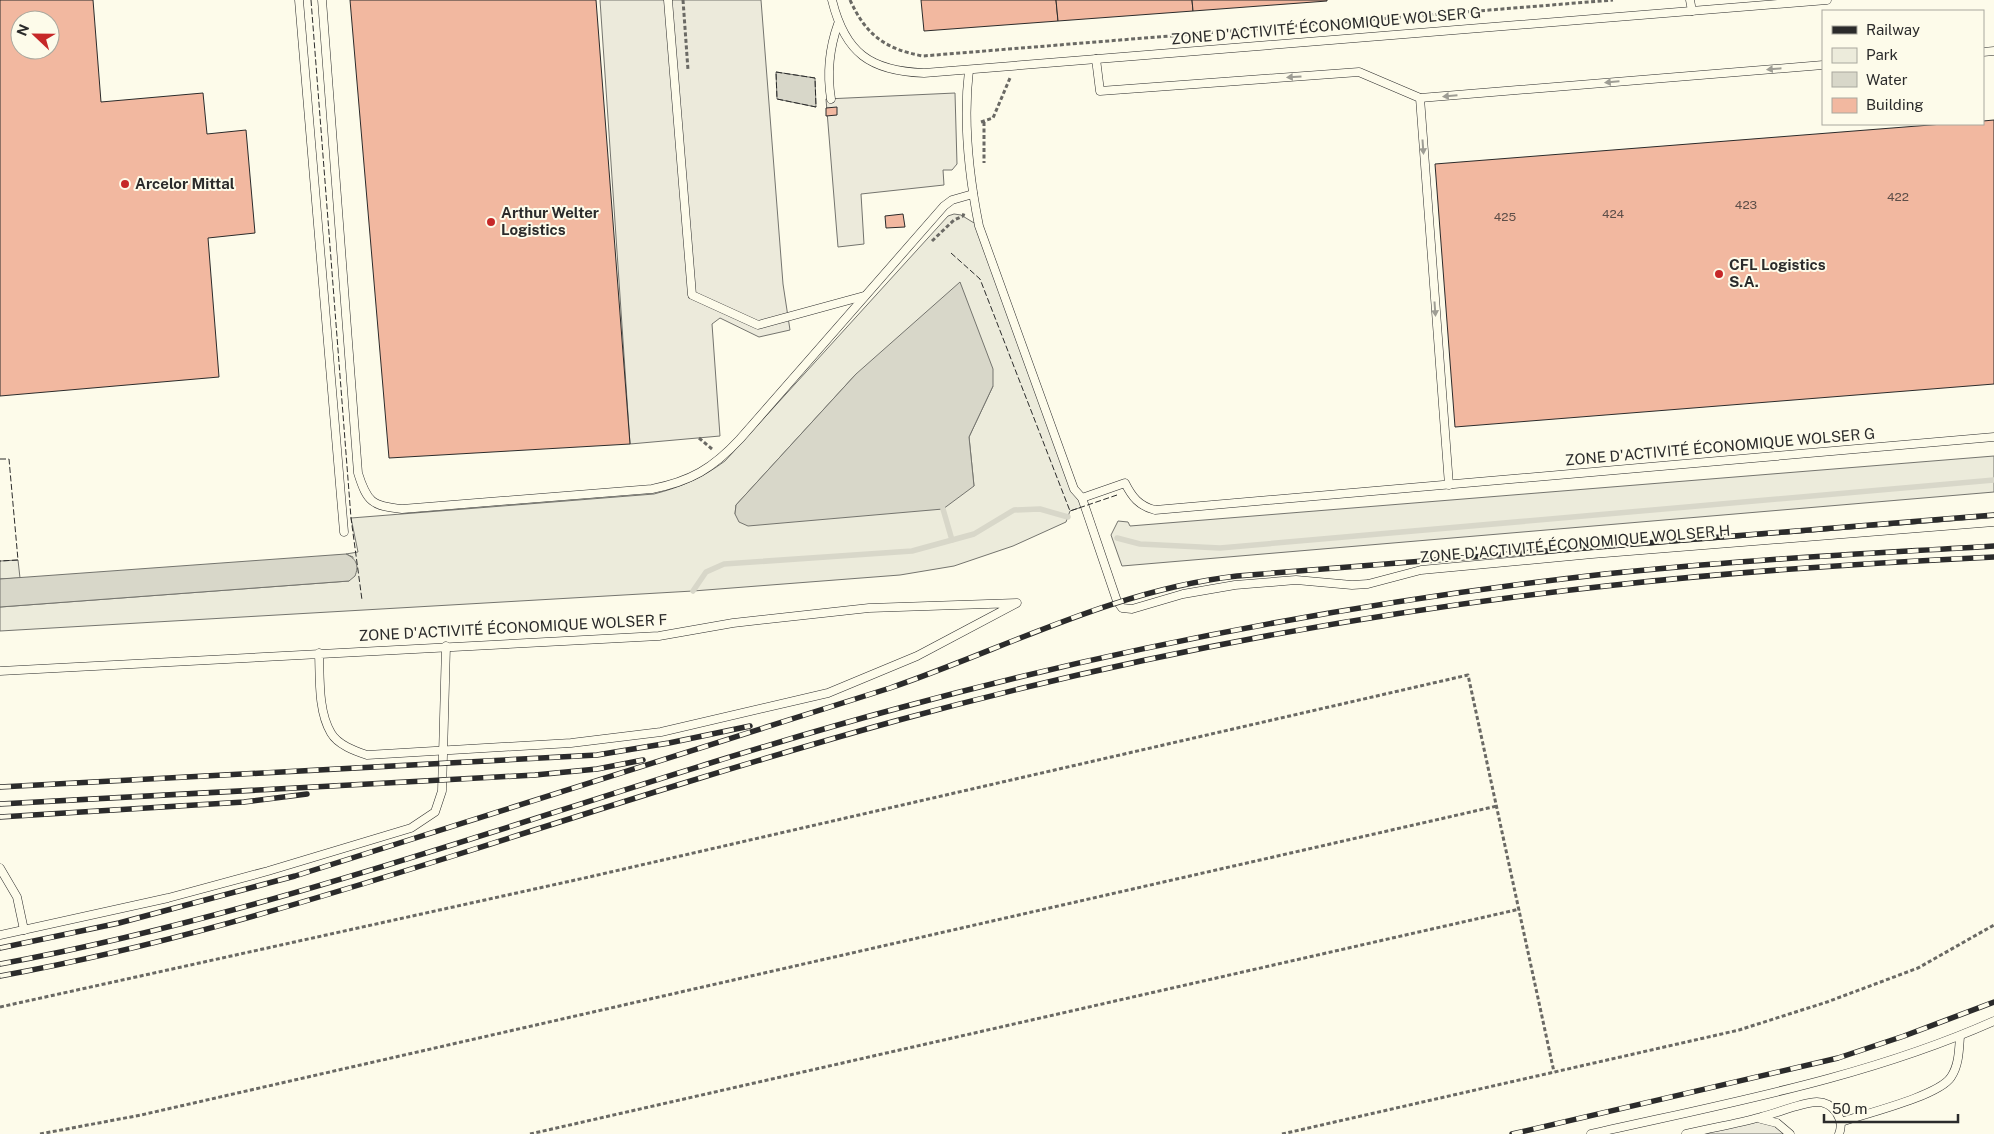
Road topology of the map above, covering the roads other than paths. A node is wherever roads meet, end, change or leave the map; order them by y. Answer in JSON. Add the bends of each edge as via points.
{"nodes":[{"id":1,"x":299,"y":0,"type":"edge"},
{"id":2,"x":322,"y":0,"type":"edge"},
{"id":3,"x":668,"y":0,"type":"edge"},
{"id":4,"x":832,"y":0,"type":"edge"},
{"id":5,"x":1690,"y":0,"type":"edge"},
{"id":6,"x":1827,"y":0,"type":"edge"},
{"id":7,"x":1692,"y":11,"type":"junction"},
{"id":8,"x":838,"y":24,"type":"junction"},
{"id":9,"x":1096,"y":59,"type":"junction"},
{"id":10,"x":1822,"y":65,"type":"edge"},
{"id":11,"x":969,"y":70,"type":"junction"},
{"id":12,"x":1420,"y":98,"type":"junction"},
{"id":13,"x":831,"y":99,"type":"dead end"},
{"id":14,"x":973,"y":194,"type":"junction"},
{"id":15,"x":864,"y":296,"type":"junction"},
{"id":16,"x":1994,"y":437,"type":"edge"},
{"id":17,"x":1448,"y":485,"type":"junction"},
{"id":18,"x":1083,"y":502,"type":"junction"},
{"id":19,"x":1994,"y":522,"type":"edge"},
{"id":20,"x":344,"y":532,"type":"dead end"},
{"id":21,"x":446,"y":646,"type":"junction"},
{"id":22,"x":319,"y":654,"type":"junction"},
{"id":23,"x":0,"y":671,"type":"edge"},
{"id":24,"x":444,"y":751,"type":"junction"},
{"id":25,"x":0,"y":868,"type":"edge"},
{"id":26,"x":24,"y":930,"type":"junction"},
{"id":27,"x":0,"y":935,"type":"edge"},
{"id":28,"x":1994,"y":1021,"type":"edge"},
{"id":29,"x":1960,"y":1036,"type":"junction"},
{"id":30,"x":1759,"y":1118,"type":"junction"},
{"id":31,"x":1841,"y":1122,"type":"junction"},
{"id":32,"x":1591,"y":1134,"type":"edge"},
{"id":33,"x":1686,"y":1134,"type":"edge"},
{"id":34,"x":1790,"y":1134,"type":"edge"},
{"id":35,"x":1840,"y":1134,"type":"edge"}],
"edges":[{"from":1,"to":20,"type":"lane"},
{"from":2,"to":15,"type":"lane","via":[[358,473],[364,494],[381,507],[402,509],[652,489],[677,484],[722,458]]},
{"from":3,"to":15,"type":"lane","via":[[692,295],[758,325]]},
{"from":4,"to":8,"type":"lane","name":"ZONE D'ACTIVITÉ ÉCONOMIQUE WOLSER G"},
{"from":5,"to":7,"type":"lane"},
{"from":6,"to":7,"type":"lane","name":"ZONE D'ACTIVITÉ ÉCONOMIQUE WOLSER G"},
{"from":7,"to":9,"type":"lane","name":"ZONE D'ACTIVITÉ ÉCONOMIQUE WOLSER G"},
{"from":8,"to":11,"type":"lane","name":"ZONE D'ACTIVITÉ ÉCONOMIQUE WOLSER G","via":[[852,46],[873,63],[898,72]]},
{"from":8,"to":13,"type":"lane","via":[[828,78]]},
{"from":9,"to":11,"type":"lane","name":"ZONE D'ACTIVITÉ ÉCONOMIQUE WOLSER G"},
{"from":12,"to":9,"type":"lane","one_way":true,"via":[[1359,72],[1100,91]]},
{"from":10,"to":12,"type":"lane","one_way":true},
{"from":11,"to":14,"type":"lane","via":[[968,122]]},
{"from":12,"to":17,"type":"lane","one_way":true},
{"from":14,"to":15,"type":"lane","via":[[944,206]]},
{"from":14,"to":18,"type":"lane","via":[[979,226],[1005,300],[1074,489]]},
{"from":16,"to":17,"type":"lane","name":"ZONE D'ACTIVITÉ ÉCONOMIQUE WOLSER G"},
{"from":17,"to":18,"type":"lane","name":"ZONE D'ACTIVITÉ ÉCONOMIQUE WOLSER G","via":[[1155,510],[1143,507],[1125,483]]},
{"from":18,"to":19,"type":"lane","name":"ZONE D'ACTIVITÉ ÉCONOMIQUE WOLSER H","via":[[1117,602],[1122,608],[1132,609],[1183,594],[1235,585],[1296,580],[1368,584],[1440,568]]},
{"from":21,"to":22,"type":"lane","name":"ZONE D'ACTIVITÉ ÉCONOMIQUE WOLSER F"},
{"from":21,"to":24,"type":"lane"},
{"from":21,"to":24,"type":"lane","name":"ZONE D'ACTIVITÉ ÉCONOMIQUE WOLSER F","via":[[659,636],[733,623],[859,609],[1017,603],[917,656],[828,693],[661,732],[571,744]]},
{"from":22,"to":23,"type":"lane","name":"ZONE D'ACTIVITÉ ÉCONOMIQUE WOLSER F"},
{"from":22,"to":24,"type":"lane","name":"ZONE D'ACTIVITÉ ÉCONOMIQUE WOLSER F","via":[[322,708],[331,734],[349,748],[367,755]]},
{"from":24,"to":26,"type":"lane","via":[[442,791],[435,812],[411,828],[168,898]]},
{"from":25,"to":26,"type":"lane","via":[[17,897]]},
{"from":26,"to":27,"type":"lane"},
{"from":28,"to":29,"type":"lane"},
{"from":29,"to":31,"type":"lane","via":[[1959,1058],[1950,1078],[1934,1091]]},
{"from":29,"to":32,"type":"lane","via":[[1822,1081]]},
{"from":30,"to":31,"type":"lane","via":[[1815,1102],[1832,1107]]},
{"from":30,"to":33,"type":"lane"},
{"from":30,"to":34,"type":"lane","via":[[1777,1123]]},
{"from":31,"to":35,"type":"lane"}]}
